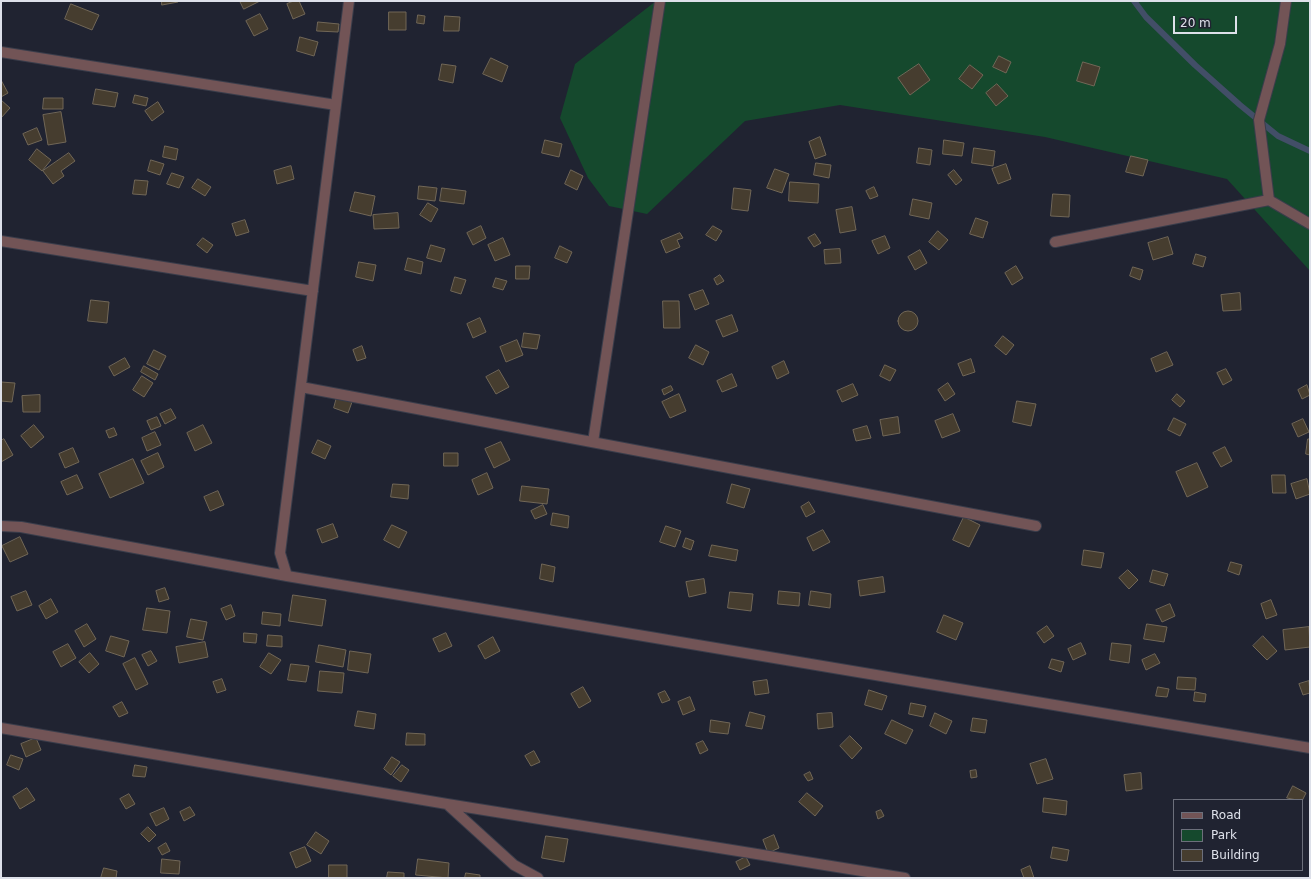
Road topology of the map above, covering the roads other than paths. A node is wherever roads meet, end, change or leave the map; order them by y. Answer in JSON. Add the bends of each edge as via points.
{"nodes":[{"id":1,"x":349,"y":1,"type":"edge"},
{"id":2,"x":660,"y":1,"type":"edge"},
{"id":3,"x":1286,"y":1,"type":"edge"},
{"id":4,"x":1,"y":52,"type":"edge"},
{"id":5,"x":336,"y":105,"type":"junction"},
{"id":6,"x":1269,"y":200,"type":"junction"},
{"id":7,"x":1310,"y":224,"type":"edge"},
{"id":8,"x":1,"y":241,"type":"edge"},
{"id":9,"x":1055,"y":242,"type":"dead end"},
{"id":10,"x":313,"y":291,"type":"junction"},
{"id":11,"x":301,"y":387,"type":"junction"},
{"id":12,"x":593,"y":442,"type":"junction"},
{"id":13,"x":1,"y":526,"type":"edge"},
{"id":14,"x":1036,"y":526,"type":"dead end"},
{"id":15,"x":287,"y":576,"type":"junction"},
{"id":16,"x":1,"y":728,"type":"edge"},
{"id":17,"x":1310,"y":748,"type":"edge"},
{"id":18,"x":447,"y":804,"type":"junction"},
{"id":19,"x":538,"y":878,"type":"edge"},
{"id":20,"x":905,"y":878,"type":"edge"}],
"edges":[{"from":1,"to":5,"type":"street"},
{"from":2,"to":12,"type":"street"},
{"from":3,"to":6,"type":"street","via":[[1280,44],[1259,120]]},
{"from":4,"to":5,"type":"street"},
{"from":5,"to":10,"type":"street"},
{"from":6,"to":7,"type":"street"},
{"from":6,"to":9,"type":"street"},
{"from":8,"to":10,"type":"street"},
{"from":10,"to":11,"type":"street"},
{"from":11,"to":12,"type":"street"},
{"from":11,"to":15,"type":"street","via":[[280,553]]},
{"from":12,"to":14,"type":"street"},
{"from":13,"to":15,"type":"street","via":[[29,528]]},
{"from":15,"to":17,"type":"street"},
{"from":16,"to":18,"type":"street"},
{"from":18,"to":19,"type":"street","via":[[514,865]]},
{"from":18,"to":20,"type":"street"}]}
